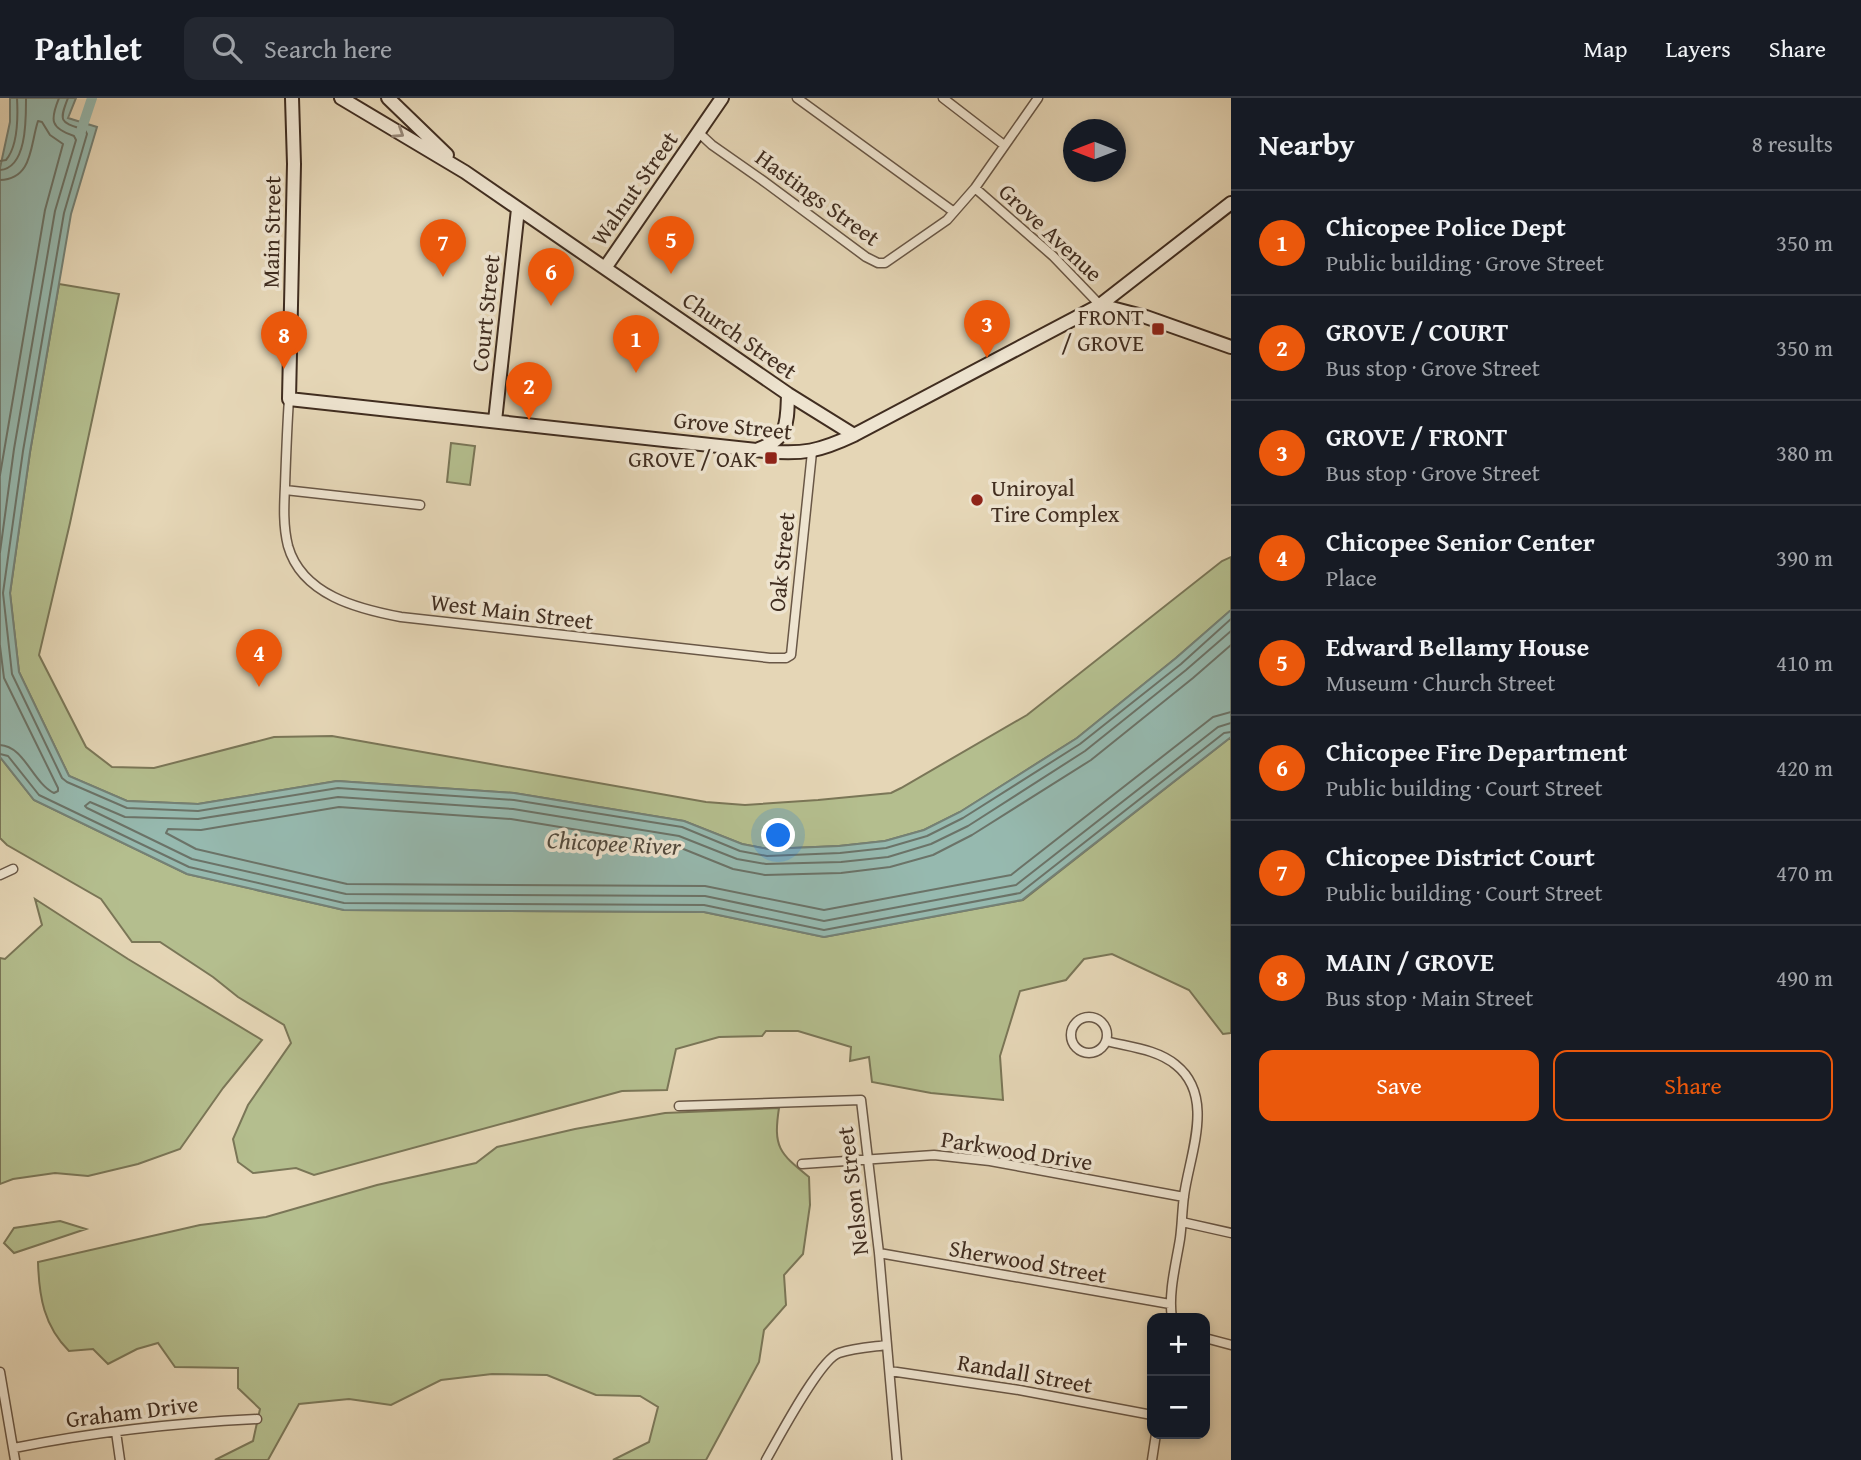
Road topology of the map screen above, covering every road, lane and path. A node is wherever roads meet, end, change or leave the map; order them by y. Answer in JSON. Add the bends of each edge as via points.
{"nodes":[{"id":1,"x":292,"y":98,"type":"edge"},
{"id":2,"x":341,"y":98,"type":"edge"},
{"id":3,"x":388,"y":98,"type":"edge"},
{"id":4,"x":722,"y":98,"type":"edge"},
{"id":5,"x":797,"y":98,"type":"edge"},
{"id":6,"x":943,"y":98,"type":"edge"},
{"id":7,"x":1038,"y":98,"type":"edge"},
{"id":8,"x":698,"y":132,"type":"junction"},
{"id":9,"x":1004,"y":145,"type":"junction"},
{"id":10,"x":466,"y":172,"type":"junction"},
{"id":11,"x":975,"y":188,"type":"junction"},
{"id":12,"x":1231,"y":203,"type":"edge"},
{"id":13,"x":519,"y":209,"type":"junction"},
{"id":14,"x":954,"y":212,"type":"junction"},
{"id":15,"x":605,"y":268,"type":"junction"},
{"id":16,"x":1100,"y":305,"type":"junction"},
{"id":17,"x":1231,"y":347,"type":"edge"},
{"id":18,"x":788,"y":394,"type":"junction"},
{"id":19,"x":289,"y":399,"type":"junction"},
{"id":20,"x":495,"y":422,"type":"junction"},
{"id":21,"x":854,"y":435,"type":"junction"},
{"id":22,"x":756,"y":450,"type":"junction"},
{"id":23,"x":812,"y":452,"type":"junction"},
{"id":24,"x":285,"y":490,"type":"junction"},
{"id":25,"x":420,"y":505,"type":"dead end"},
{"id":26,"x":286,"y":534,"type":"joint"},
{"id":27,"x":770,"y":658,"type":"joint"},
{"id":28,"x":13,"y":869,"type":"dead end"},
{"id":29,"x":0,"y":875,"type":"edge"},
{"id":30,"x":1106,"y":1041,"type":"junction"},
{"id":31,"x":679,"y":1106,"type":"dead end"},
{"id":32,"x":867,"y":1159,"type":"junction"},
{"id":33,"x":802,"y":1164,"type":"dead end"},
{"id":34,"x":1184,"y":1197,"type":"junction"},
{"id":35,"x":1182,"y":1222,"type":"junction"},
{"id":36,"x":1231,"y":1233,"type":"edge"},
{"id":37,"x":879,"y":1253,"type":"junction"},
{"id":38,"x":1170,"y":1304,"type":"junction"},
{"id":39,"x":1171,"y":1313,"type":"edge"},
{"id":40,"x":1210,"y":1339,"type":"edge"},
{"id":41,"x":887,"y":1345,"type":"junction"},
{"id":42,"x":1231,"y":1345,"type":"edge"},
{"id":43,"x":890,"y":1370,"type":"junction"},
{"id":44,"x":0,"y":1373,"type":"edge"},
{"id":45,"x":1147,"y":1414,"type":"edge"},
{"id":46,"x":257,"y":1419,"type":"dead end"},
{"id":47,"x":116,"y":1432,"type":"junction"},
{"id":48,"x":1155,"y":1439,"type":"edge"},
{"id":49,"x":14,"y":1448,"type":"junction"},
{"id":50,"x":15,"y":1460,"type":"edge"},
{"id":51,"x":120,"y":1460,"type":"edge"},
{"id":52,"x":766,"y":1460,"type":"edge"},
{"id":53,"x":897,"y":1460,"type":"edge"},
{"id":54,"x":1152,"y":1460,"type":"edge"}],
"edges":[{"from":1,"to":19,"type":"main road","name":"Main Street"},
{"from":2,"to":10,"type":"main road","name":"Church Street","one_way":true},
{"from":3,"to":10,"type":"main road","name":"Church Street"},
{"from":4,"to":8,"type":"main road","name":"Walnut Street"},
{"from":5,"to":14,"type":"street"},
{"from":6,"to":9,"type":"street"},
{"from":7,"to":9,"type":"street"},
{"from":8,"to":14,"type":"street","name":"Hastings Street","via":[[878,263],[920,240]]},
{"from":8,"to":15,"type":"main road","name":"Walnut Street"},
{"from":9,"to":11,"type":"street"},
{"from":10,"to":13,"type":"main road","name":"Church Street"},
{"from":11,"to":14,"type":"street"},
{"from":11,"to":16,"type":"street","name":"Grove Avenue","via":[[1053,256]]},
{"from":12,"to":16,"type":"main road","name":"Grove Street"},
{"from":13,"to":15,"type":"main road","name":"Church Street"},
{"from":13,"to":20,"type":"main road","name":"Court Street"},
{"from":15,"to":18,"type":"main road","name":"Church Street"},
{"from":16,"to":17,"type":"main road"},
{"from":16,"to":21,"type":"main road","name":"Grove Street"},
{"from":18,"to":21,"type":"main road","name":"Church Street"},
{"from":18,"to":22,"type":"main road","via":[[783,433]]},
{"from":19,"to":20,"type":"main road","name":"Grove Street"},
{"from":19,"to":24,"type":"street","name":"Main Street"},
{"from":20,"to":22,"type":"main road","name":"Grove Street"},
{"from":21,"to":23,"type":"main road","name":"Grove Street"},
{"from":22,"to":23,"type":"main road","name":"Grove Street"},
{"from":23,"to":27,"type":"street","name":"Oak Street","via":[[791,655]]},
{"from":24,"to":25,"type":"street"},
{"from":24,"to":26,"type":"street","name":"Main Street"},
{"from":26,"to":27,"type":"street","name":"West Main Street","via":[[295,563],[313,584],[374,612]]},
{"from":28,"to":29,"type":"street"},
{"from":30,"to":30,"type":"street","via":[[1105,1028],[1098,1019],[1080,1019],[1072,1028],[1071,1039],[1082,1052],[1094,1053]]},
{"from":30,"to":34,"type":"street","via":[[1158,1055],[1189,1079],[1198,1114]]},
{"from":31,"to":32,"type":"street","name":"Nelson Street","via":[[861,1100]]},
{"from":32,"to":33,"type":"street","name":"Parkwood Drive"},
{"from":32,"to":34,"type":"street","name":"Parkwood Drive","via":[[934,1155],[990,1161]]},
{"from":32,"to":37,"type":"street","name":"Nelson Street"},
{"from":34,"to":35,"type":"street"},
{"from":35,"to":36,"type":"street"},
{"from":35,"to":38,"type":"street"},
{"from":37,"to":38,"type":"street","name":"Sherwood Street"},
{"from":37,"to":41,"type":"street","name":"Nelson Street"},
{"from":38,"to":39,"type":"street"},
{"from":40,"to":42,"type":"street"},
{"from":41,"to":43,"type":"street","name":"Nelson Street"},
{"from":41,"to":52,"type":"street","via":[[830,1358]]},
{"from":43,"to":45,"type":"street","name":"Randall Street"},
{"from":43,"to":53,"type":"street","name":"Nelson Street"},
{"from":44,"to":49,"type":"street"},
{"from":46,"to":47,"type":"street","name":"Graham Drive"},
{"from":47,"to":49,"type":"street","name":"Graham Drive"},
{"from":47,"to":51,"type":"street"},
{"from":48,"to":54,"type":"street"},
{"from":49,"to":50,"type":"street"}]}
